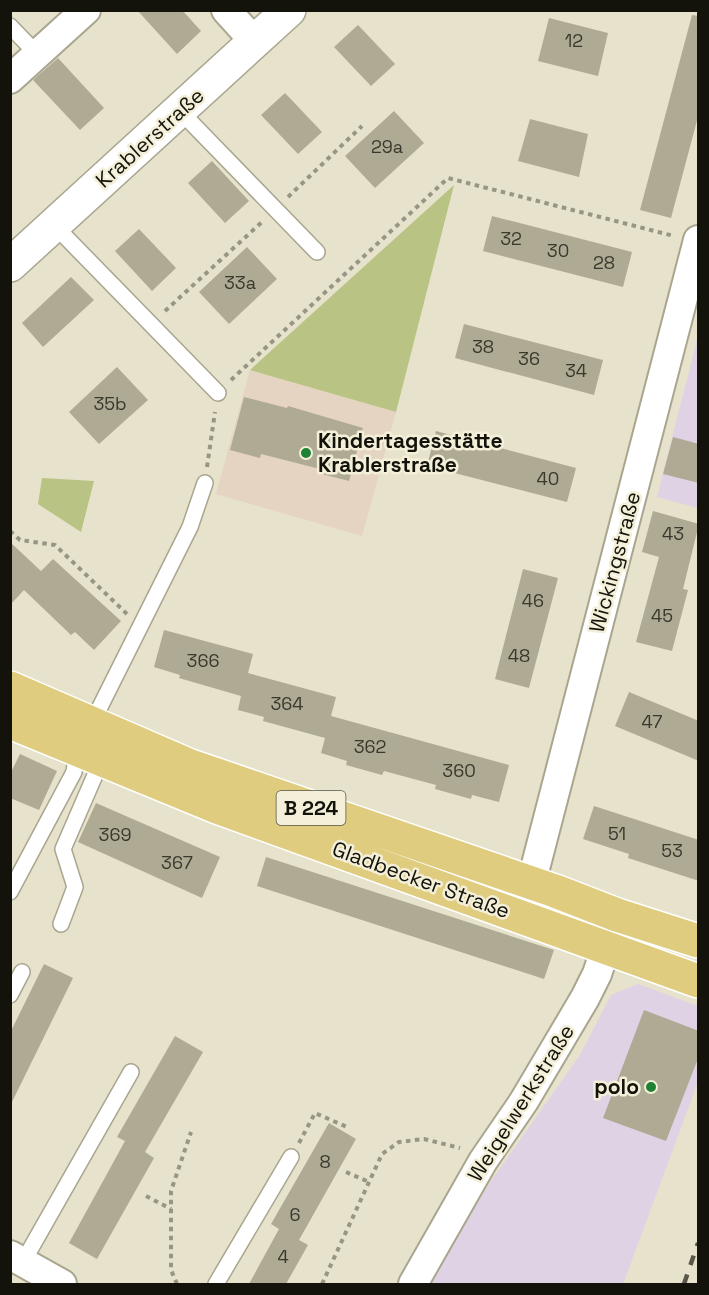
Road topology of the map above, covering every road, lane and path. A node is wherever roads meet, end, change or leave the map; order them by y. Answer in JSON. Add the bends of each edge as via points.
{"nodes":[{"id":1,"x":86,"y":10,"type":"edge"},
{"id":2,"x":226,"y":10,"type":"edge"},
{"id":3,"x":289,"y":10,"type":"edge"},
{"id":4,"x":10,"y":26,"type":"edge"},
{"id":5,"x":255,"y":42,"type":"junction"},
{"id":6,"x":37,"y":54,"type":"junction"},
{"id":7,"x":10,"y":79,"type":"edge"},
{"id":8,"x":180,"y":111,"type":"junction"},
{"id":9,"x":362,"y":126,"type":"dead end"},
{"id":10,"x":276,"y":208,"type":"junction"},
{"id":11,"x":54,"y":225,"type":"junction"},
{"id":12,"x":698,"y":241,"type":"edge"},
{"id":13,"x":317,"y":252,"type":"dead end"},
{"id":14,"x":10,"y":265,"type":"edge"},
{"id":15,"x":151,"y":324,"type":"junction"},
{"id":16,"x":218,"y":393,"type":"junction"},
{"id":17,"x":205,"y":483,"type":"joint"},
{"id":18,"x":10,"y":531,"type":"edge"},
{"id":19,"x":140,"y":627,"type":"junction"},
{"id":20,"x":10,"y":688,"type":"edge"},
{"id":21,"x":10,"y":722,"type":"edge"},
{"id":22,"x":91,"y":744,"type":"junction"},
{"id":23,"x":531,"y":884,"type":"junction"},
{"id":24,"x":10,"y":892,"type":"edge"},
{"id":25,"x":617,"y":915,"type":"junction"},
{"id":26,"x":61,"y":924,"type":"dead end"},
{"id":27,"x":699,"y":940,"type":"edge"},
{"id":28,"x":606,"y":949,"type":"junction"},
{"id":29,"x":22,"y":972,"type":"dead end"},
{"id":30,"x":699,"y":981,"type":"edge"},
{"id":31,"x":10,"y":995,"type":"edge"},
{"id":32,"x":131,"y":1072,"type":"dead end"},
{"id":33,"x":347,"y":1127,"type":"dead end"},
{"id":34,"x":191,"y":1132,"type":"dead end"},
{"id":35,"x":470,"y":1151,"type":"dead end"},
{"id":36,"x":291,"y":1156,"type":"joint"},
{"id":37,"x":346,"y":1172,"type":"dead end"},
{"id":38,"x":369,"y":1182,"type":"junction"},
{"id":39,"x":146,"y":1196,"type":"dead end"},
{"id":40,"x":171,"y":1209,"type":"junction"},
{"id":41,"x":17,"y":1258,"type":"edge"},
{"id":42,"x":62,"y":1284,"type":"edge"},
{"id":43,"x":177,"y":1284,"type":"edge"},
{"id":44,"x":216,"y":1284,"type":"edge"},
{"id":45,"x":322,"y":1284,"type":"edge"},
{"id":46,"x":413,"y":1284,"type":"edge"}],
"edges":[{"from":1,"to":6,"type":"street"},
{"from":2,"to":5,"type":"street"},
{"from":3,"to":5,"type":"street","name":"Krablerstraße"},
{"from":4,"to":6,"type":"lane"},
{"from":5,"to":8,"type":"street","name":"Krablerstraße"},
{"from":6,"to":7,"type":"street"},
{"from":8,"to":10,"type":"lane"},
{"from":8,"to":11,"type":"street","name":"Krablerstraße"},
{"from":9,"to":10,"type":"path"},
{"from":10,"to":13,"type":"lane"},
{"from":10,"to":15,"type":"path"},
{"from":11,"to":14,"type":"street","name":"Krablerstraße"},
{"from":11,"to":15,"type":"lane"},
{"from":12,"to":16,"type":"path","via":[[448,178]]},
{"from":12,"to":23,"type":"street","name":"Wickingstraße"},
{"from":15,"to":16,"type":"lane"},
{"from":16,"to":17,"type":"path"},
{"from":17,"to":19,"type":"lane","via":[[190,527]]},
{"from":18,"to":19,"type":"path","via":[[20,540],[55,545]]},
{"from":19,"to":22,"type":"lane"},
{"from":20,"to":22,"type":"main road","name":"Gladbecker Straße","number":"B 224"},
{"from":21,"to":22,"type":"main road","name":"Gladbecker Straße","number":"B 224"},
{"from":22,"to":23,"type":"main road","name":"Gladbecker Straße","number":"B 224","via":[[188,765]]},
{"from":22,"to":24,"type":"lane"},
{"from":22,"to":26,"type":"lane","via":[[63,849],[75,886]]},
{"from":22,"to":28,"type":"main road","name":"Gladbecker Straße","number":"B 224","via":[[217,807]]},
{"from":23,"to":25,"type":"main road","name":"Gladbecker Straße","number":"B 224"},
{"from":25,"to":27,"type":"main road","name":"Gladbecker Straße","number":"B 224"},
{"from":25,"to":28,"type":"street","name":"Weigelwerkstraße"},
{"from":28,"to":30,"type":"main road","name":"Gladbecker Straße","number":"B 224"},
{"from":28,"to":46,"type":"street","name":"Weigelwerkstraße","via":[[585,998],[525,1101],[483,1161]]},
{"from":29,"to":31,"type":"lane"},
{"from":32,"to":41,"type":"lane"},
{"from":33,"to":36,"type":"path","via":[[315,1113]]},
{"from":34,"to":40,"type":"path","via":[[171,1191]]},
{"from":35,"to":38,"type":"path","via":[[424,1139],[399,1142],[382,1154]]},
{"from":36,"to":44,"type":"lane"},
{"from":37,"to":38,"type":"path"},
{"from":38,"to":45,"type":"path"},
{"from":39,"to":40,"type":"path"},
{"from":40,"to":43,"type":"path","via":[[171,1270]]},
{"from":41,"to":42,"type":"street"}]}
